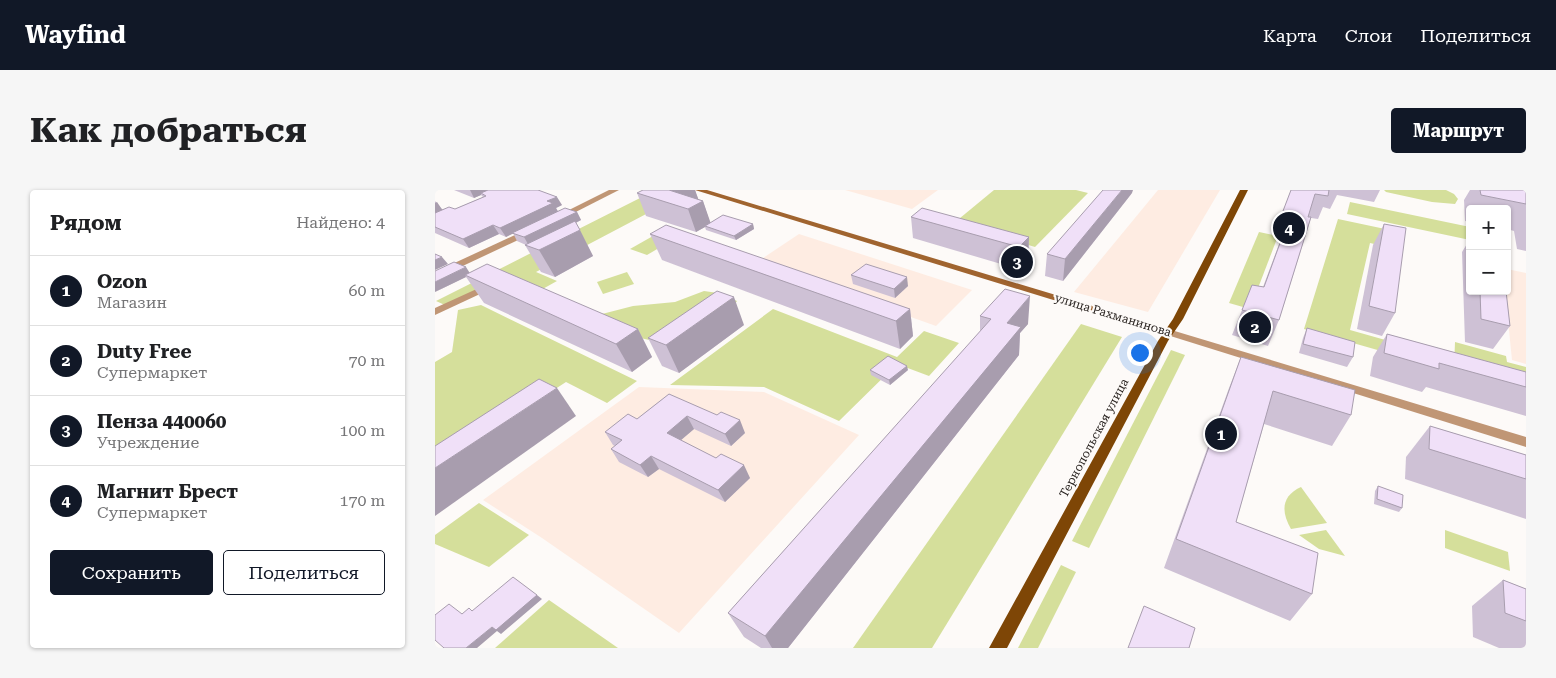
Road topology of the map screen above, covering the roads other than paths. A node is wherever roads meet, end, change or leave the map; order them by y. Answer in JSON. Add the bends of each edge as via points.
{"nodes":[{"id":1,"x":615,"y":190,"type":"edge"},
{"id":2,"x":699,"y":190,"type":"edge"},
{"id":3,"x":1244,"y":190,"type":"edge"},
{"id":4,"x":552,"y":220,"type":"edge"},
{"id":5,"x":534,"y":229,"type":"edge"},
{"id":6,"x":435,"y":276,"type":"edge"},
{"id":7,"x":501,"y":281,"type":"edge"},
{"id":8,"x":435,"y":312,"type":"edge"},
{"id":9,"x":1168,"y":332,"type":"junction"},
{"id":10,"x":1526,"y":442,"type":"edge"},
{"id":11,"x":998,"y":648,"type":"edge"}],
"edges":[{"from":1,"to":4,"type":"street"},
{"from":2,"to":9,"type":"main road","name":"улица Рахманинова"},
{"from":3,"to":9,"type":"main road","name":"Тернопольская улица"},
{"from":5,"to":6,"type":"street"},
{"from":7,"to":8,"type":"street"},
{"from":9,"to":10,"type":"street","name":"улица Рахманинова"},
{"from":9,"to":11,"type":"main road","name":"Тернопольская улица"}]}
